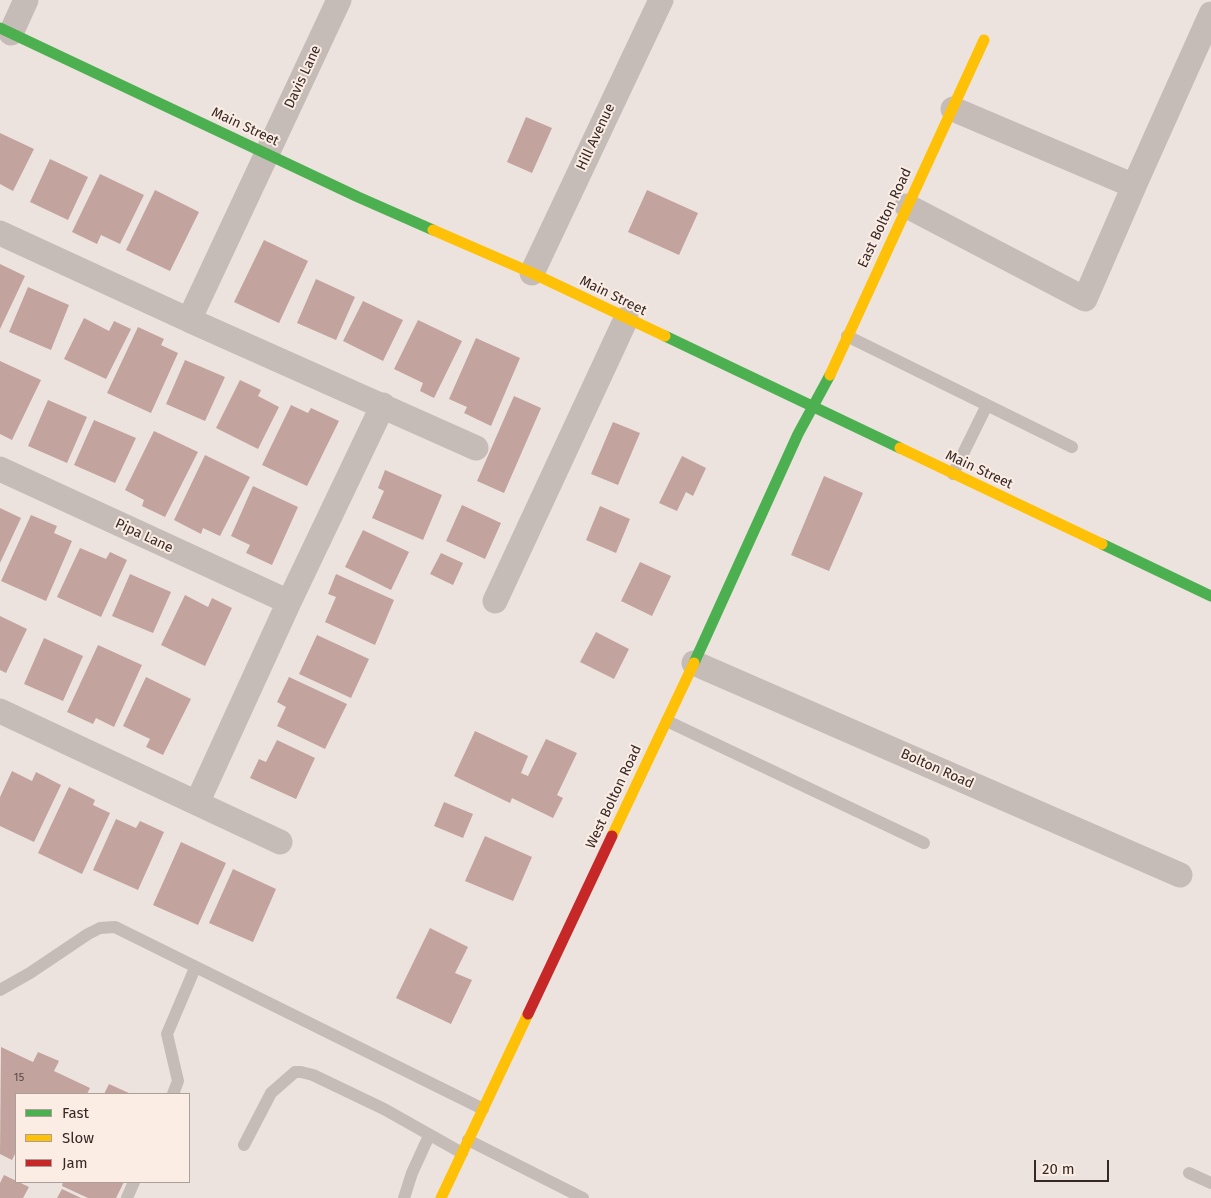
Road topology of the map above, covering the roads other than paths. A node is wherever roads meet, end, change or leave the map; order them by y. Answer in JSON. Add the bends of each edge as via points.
{"nodes":[{"id":1,"x":26,"y":0,"type":"edge"},
{"id":2,"x":339,"y":0,"type":"edge"},
{"id":3,"x":661,"y":0,"type":"edge"},
{"id":4,"x":1211,"y":14,"type":"edge"},
{"id":5,"x":6,"y":30,"type":"edge"},
{"id":6,"x":984,"y":40,"type":"dead end"},
{"id":7,"x":952,"y":109,"type":"junction"},
{"id":8,"x":268,"y":154,"type":"junction"},
{"id":9,"x":1134,"y":186,"type":"junction"},
{"id":10,"x":907,"y":206,"type":"junction"},
{"id":11,"x":0,"y":233,"type":"edge"},
{"id":12,"x":532,"y":274,"type":"junction"},
{"id":13,"x":626,"y":319,"type":"junction"},
{"id":14,"x":189,"y":320,"type":"junction"},
{"id":15,"x":847,"y":336,"type":"junction"},
{"id":16,"x":383,"y":405,"type":"junction"},
{"id":17,"x":987,"y":405,"type":"junction"},
{"id":18,"x":812,"y":407,"type":"junction"},
{"id":19,"x":1072,"y":447,"type":"dead end"},
{"id":20,"x":476,"y":448,"type":"dead end"},
{"id":21,"x":0,"y":469,"type":"edge"},
{"id":22,"x":953,"y":474,"type":"junction"},
{"id":23,"x":1211,"y":596,"type":"edge"},
{"id":24,"x":495,"y":601,"type":"dead end"},
{"id":25,"x":289,"y":602,"type":"junction"},
{"id":26,"x":694,"y":664,"type":"junction"},
{"id":27,"x":0,"y":711,"type":"edge"},
{"id":28,"x":667,"y":721,"type":"junction"},
{"id":29,"x":197,"y":803,"type":"junction"},
{"id":30,"x":280,"y":842,"type":"dead end"},
{"id":31,"x":924,"y":844,"type":"dead end"},
{"id":32,"x":1180,"y":875,"type":"dead end"},
{"id":33,"x":195,"y":968,"type":"junction"},
{"id":34,"x":0,"y":990,"type":"edge"},
{"id":35,"x":173,"y":1093,"type":"edge"},
{"id":36,"x":483,"y":1110,"type":"junction"},
{"id":37,"x":432,"y":1136,"type":"junction"},
{"id":38,"x":468,"y":1140,"type":"junction"},
{"id":39,"x":244,"y":1145,"type":"dead end"},
{"id":40,"x":462,"y":1153,"type":"junction"},
{"id":41,"x":1189,"y":1173,"type":"dead end"},
{"id":42,"x":134,"y":1183,"type":"edge"},
{"id":43,"x":1211,"y":1183,"type":"edge"},
{"id":44,"x":127,"y":1198,"type":"edge"},
{"id":45,"x":404,"y":1198,"type":"edge"},
{"id":46,"x":441,"y":1198,"type":"edge"},
{"id":47,"x":584,"y":1198,"type":"edge"}],
"edges":[{"from":1,"to":5,"type":"street"},
{"from":2,"to":8,"type":"street","name":"Davis Lane"},
{"from":3,"to":12,"type":"street","name":"Hill Avenue"},
{"from":4,"to":9,"type":"street"},
{"from":5,"to":8,"type":"main road","name":"Main Street"},
{"from":6,"to":7,"type":"main road","name":"East Bolton Road"},
{"from":7,"to":9,"type":"street"},
{"from":7,"to":10,"type":"main road","name":"East Bolton Road"},
{"from":8,"to":12,"type":"main road","name":"Main Street"},
{"from":8,"to":14,"type":"street","name":"Davis Lane","via":[[244,198]]},
{"from":9,"to":10,"type":"street","via":[[1085,299]]},
{"from":10,"to":15,"type":"main road","name":"East Bolton Road"},
{"from":11,"to":14,"type":"street"},
{"from":12,"to":13,"type":"main road","name":"Main Street"},
{"from":13,"to":18,"type":"main road","name":"Main Street"},
{"from":13,"to":24,"type":"street"},
{"from":14,"to":16,"type":"street"},
{"from":15,"to":17,"type":"lane"},
{"from":15,"to":18,"type":"main road","name":"East Bolton Road"},
{"from":16,"to":20,"type":"street"},
{"from":16,"to":25,"type":"street"},
{"from":17,"to":19,"type":"lane"},
{"from":17,"to":22,"type":"lane"},
{"from":18,"to":22,"type":"main road","name":"Main Street"},
{"from":18,"to":26,"type":"main road","name":"West Bolton Road"},
{"from":21,"to":25,"type":"street","name":"Pipa Lane"},
{"from":22,"to":23,"type":"main road","name":"Main Street"},
{"from":25,"to":29,"type":"street"},
{"from":26,"to":28,"type":"main road","name":"West Bolton Road"},
{"from":26,"to":32,"type":"street","name":"Bolton Road"},
{"from":27,"to":29,"type":"street"},
{"from":28,"to":31,"type":"lane"},
{"from":28,"to":36,"type":"main road","name":"West Bolton Road"},
{"from":29,"to":30,"type":"street"},
{"from":33,"to":34,"type":"lane","via":[[114,927],[100,928]]},
{"from":33,"to":35,"type":"lane","via":[[167,1034],[178,1081]]},
{"from":33,"to":36,"type":"lane"},
{"from":36,"to":38,"type":"main road","name":"West Bolton Road"},
{"from":37,"to":39,"type":"lane","via":[[313,1075],[295,1072],[271,1093]]},
{"from":37,"to":40,"type":"lane"},
{"from":37,"to":45,"type":"lane","via":[[424,1145]]},
{"from":38,"to":40,"type":"main road","name":"West Bolton Road"},
{"from":38,"to":47,"type":"lane"},
{"from":40,"to":46,"type":"main road","name":"West Bolton Road"},
{"from":41,"to":43,"type":"lane"},
{"from":42,"to":44,"type":"lane"}]}
